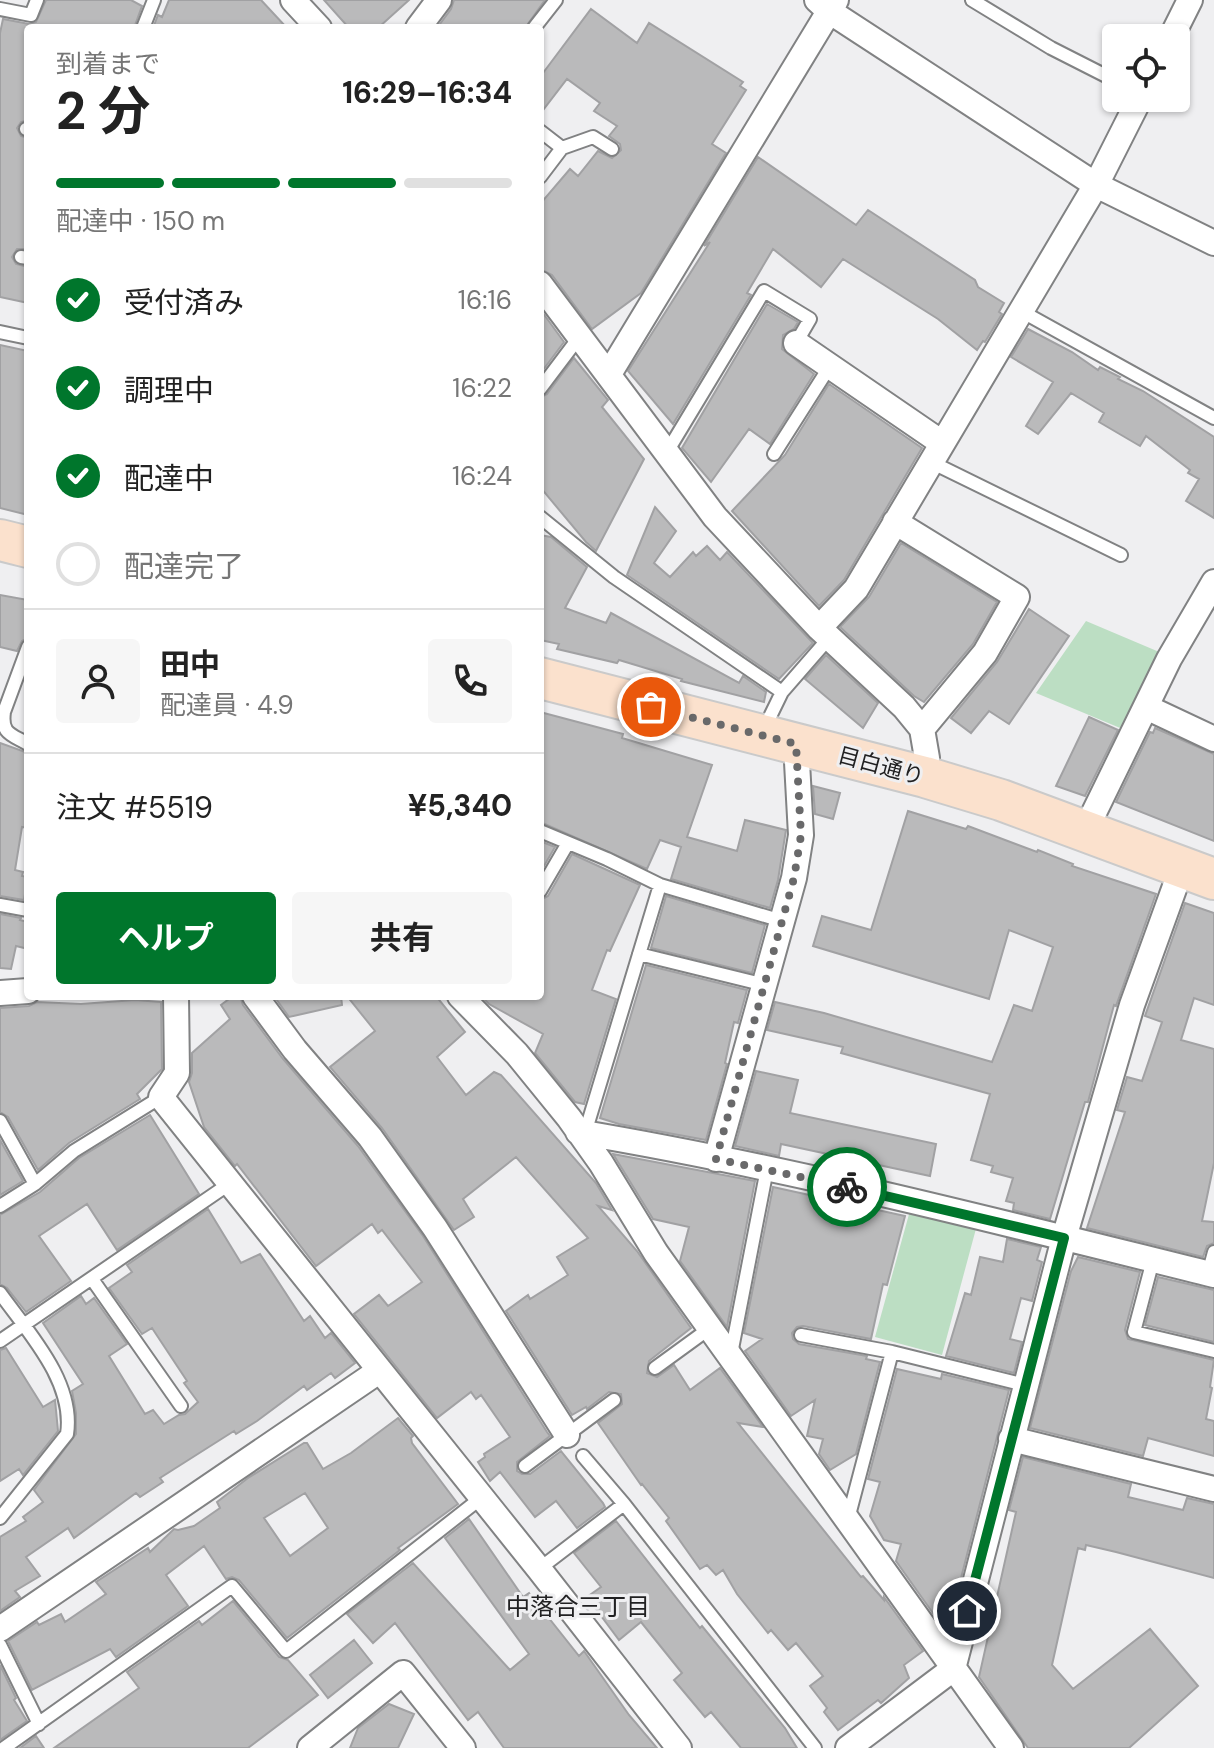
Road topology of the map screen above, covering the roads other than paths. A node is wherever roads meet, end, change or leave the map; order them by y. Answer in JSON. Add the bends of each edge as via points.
{"nodes":[{"id":1,"x":37,"y":0,"type":"edge"},
{"id":2,"x":154,"y":0,"type":"edge"},
{"id":3,"x":293,"y":0,"type":"edge"},
{"id":4,"x":439,"y":0,"type":"edge"},
{"id":5,"x":556,"y":0,"type":"edge"},
{"id":6,"x":972,"y":0,"type":"edge"},
{"id":7,"x":1190,"y":0,"type":"edge"},
{"id":8,"x":827,"y":4,"type":"edge"},
{"id":9,"x":0,"y":9,"type":"edge"},
{"id":10,"x":145,"y":24,"type":"edge"},
{"id":11,"x":315,"y":24,"type":"edge"},
{"id":12,"x":421,"y":24,"type":"edge"},
{"id":13,"x":537,"y":24,"type":"edge"},
{"id":14,"x":1178,"y":24,"type":"edge"},
{"id":15,"x":1102,"y":74,"type":"edge"},
{"id":16,"x":1133,"y":112,"type":"edge"},
{"id":17,"x":544,"y":134,"type":"edge"},
{"id":18,"x":562,"y":148,"type":"junction"},
{"id":19,"x":612,"y":149,"type":"dead end"},
{"id":20,"x":544,"y":172,"type":"edge"},
{"id":21,"x":1096,"y":185,"type":"junction"},
{"id":22,"x":1214,"y":243,"type":"edge"},
{"id":23,"x":544,"y":289,"type":"edge"},
{"id":24,"x":1021,"y":311,"type":"junction"},
{"id":25,"x":0,"y":332,"type":"edge"},
{"id":26,"x":580,"y":336,"type":"junction"},
{"id":27,"x":24,"y":337,"type":"edge"},
{"id":28,"x":796,"y":343,"type":"joint"},
{"id":29,"x":830,"y":366,"type":"junction"},
{"id":30,"x":609,"y":374,"type":"junction"},
{"id":31,"x":544,"y":384,"type":"edge"},
{"id":32,"x":1214,"y":418,"type":"edge"},
{"id":33,"x":667,"y":452,"type":"junction"},
{"id":34,"x":937,"y":453,"type":"junction"},
{"id":35,"x":774,"y":454,"type":"dead end"},
{"id":36,"x":544,"y":520,"type":"edge"},
{"id":37,"x":895,"y":522,"type":"junction"},
{"id":38,"x":0,"y":540,"type":"edge"},
{"id":39,"x":24,"y":546,"type":"edge"},
{"id":40,"x":1121,"y":555,"type":"dead end"},
{"id":41,"x":1211,"y":594,"type":"edge"},
{"id":42,"x":824,"y":633,"type":"junction"},
{"id":43,"x":24,"y":657,"type":"edge"},
{"id":44,"x":544,"y":679,"type":"edge"},
{"id":45,"x":782,"y":692,"type":"junction"},
{"id":46,"x":1146,"y":707,"type":"junction"},
{"id":47,"x":2,"y":712,"type":"edge"},
{"id":48,"x":922,"y":729,"type":"junction"},
{"id":49,"x":1214,"y":739,"type":"edge"},
{"id":50,"x":778,"y":740,"type":"junction"},
{"id":51,"x":24,"y":742,"type":"edge"},
{"id":52,"x":925,"y":777,"type":"junction"},
{"id":53,"x":1085,"y":831,"type":"junction"},
{"id":54,"x":544,"y":833,"type":"edge"},
{"id":55,"x":568,"y":843,"type":"junction"},
{"id":56,"x":1198,"y":873,"type":"edge"},
{"id":57,"x":544,"y":884,"type":"edge"},
{"id":58,"x":660,"y":885,"type":"junction"},
{"id":59,"x":0,"y":905,"type":"edge"},
{"id":60,"x":24,"y":909,"type":"edge"},
{"id":61,"x":782,"y":921,"type":"junction"},
{"id":62,"x":639,"y":954,"type":"junction"},
{"id":63,"x":765,"y":985,"type":"junction"},
{"id":64,"x":24,"y":991,"type":"edge"},
{"id":65,"x":0,"y":993,"type":"edge"},
{"id":66,"x":176,"y":1000,"type":"edge"},
{"id":67,"x":258,"y":1000,"type":"edge"},
{"id":68,"x":464,"y":1000,"type":"edge"},
{"id":69,"x":161,"y":1097,"type":"junction"},
{"id":70,"x":0,"y":1121,"type":"edge"},
{"id":71,"x":582,"y":1132,"type":"junction"},
{"id":72,"x":716,"y":1159,"type":"junction"},
{"id":73,"x":767,"y":1169,"type":"junction"},
{"id":74,"x":35,"y":1184,"type":"junction"},
{"id":75,"x":229,"y":1184,"type":"junction"},
{"id":76,"x":0,"y":1206,"type":"edge"},
{"id":77,"x":1064,"y":1238,"type":"junction"},
{"id":78,"x":1153,"y":1260,"type":"junction"},
{"id":79,"x":1212,"y":1267,"type":"edge"},
{"id":80,"x":92,"y":1279,"type":"junction"},
{"id":81,"x":0,"y":1293,"type":"edge"},
{"id":82,"x":24,"y":1327,"type":"junction"},
{"id":83,"x":710,"y":1328,"type":"junction"},
{"id":84,"x":801,"y":1335,"type":"dead end"},
{"id":85,"x":0,"y":1341,"type":"edge"},
{"id":86,"x":1214,"y":1351,"type":"edge"},
{"id":87,"x":892,"y":1352,"type":"junction"},
{"id":88,"x":730,"y":1357,"type":"junction"},
{"id":89,"x":655,"y":1368,"type":"dead end"},
{"id":90,"x":379,"y":1371,"type":"junction"},
{"id":91,"x":1025,"y":1385,"type":"junction"},
{"id":92,"x":614,"y":1400,"type":"dead end"},
{"id":93,"x":181,"y":1406,"type":"dead end"},
{"id":94,"x":567,"y":1435,"type":"junction"},
{"id":95,"x":1011,"y":1439,"type":"junction"},
{"id":96,"x":583,"y":1456,"type":"dead end"},
{"id":97,"x":525,"y":1466,"type":"dead end"},
{"id":98,"x":1214,"y":1489,"type":"edge"},
{"id":99,"x":486,"y":1495,"type":"junction"},
{"id":100,"x":624,"y":1504,"type":"junction"},
{"id":101,"x":0,"y":1518,"type":"edge"},
{"id":102,"x":847,"y":1520,"type":"junction"},
{"id":103,"x":539,"y":1569,"type":"junction"},
{"id":104,"x":0,"y":1629,"type":"edge"},
{"id":105,"x":0,"y":1645,"type":"edge"},
{"id":106,"x":953,"y":1669,"type":"junction"},
{"id":107,"x":39,"y":1724,"type":"junction"},
{"id":108,"x":4,"y":1748,"type":"edge"},
{"id":109,"x":310,"y":1748,"type":"edge"},
{"id":110,"x":463,"y":1748,"type":"edge"},
{"id":111,"x":679,"y":1748,"type":"edge"},
{"id":112,"x":815,"y":1748,"type":"edge"},
{"id":113,"x":848,"y":1748,"type":"edge"},
{"id":114,"x":1011,"y":1748,"type":"edge"}],
"edges":[{"from":1,"to":9,"type":"lane","via":[[31,15]]},
{"from":2,"to":10,"type":"lane"},
{"from":3,"to":11,"type":"street"},
{"from":4,"to":12,"type":"street"},
{"from":5,"to":13,"type":"lane"},
{"from":6,"to":15,"type":"lane"},
{"from":7,"to":14,"type":"street"},
{"from":8,"to":21,"type":"street"},
{"from":8,"to":30,"type":"street"},
{"from":16,"to":21,"type":"street"},
{"from":17,"to":18,"type":"lane"},
{"from":18,"to":19,"type":"lane","via":[[593,137]]},
{"from":18,"to":20,"type":"lane"},
{"from":21,"to":22,"type":"street"},
{"from":21,"to":24,"type":"street"},
{"from":23,"to":26,"type":"street"},
{"from":24,"to":32,"type":"lane"},
{"from":24,"to":34,"type":"street"},
{"from":25,"to":27,"type":"lane"},
{"from":26,"to":30,"type":"street"},
{"from":26,"to":31,"type":"lane"},
{"from":28,"to":29,"type":"street"},
{"from":28,"to":33,"type":"lane","via":[[810,319],[764,291]]},
{"from":29,"to":34,"type":"street"},
{"from":29,"to":35,"type":"lane"},
{"from":30,"to":33,"type":"street"},
{"from":33,"to":42,"type":"street","via":[[715,517]]},
{"from":34,"to":37,"type":"street"},
{"from":34,"to":40,"type":"lane"},
{"from":36,"to":45,"type":"lane","via":[[614,577]]},
{"from":37,"to":42,"type":"street"},
{"from":37,"to":48,"type":"street","via":[[1017,597],[985,653]]},
{"from":38,"to":39,"type":"main road"},
{"from":41,"to":46,"type":"street"},
{"from":42,"to":45,"type":"lane"},
{"from":42,"to":48,"type":"street"},
{"from":43,"to":47,"type":"lane"},
{"from":44,"to":50,"type":"main road","name":"目白通り"},
{"from":45,"to":50,"type":"lane"},
{"from":46,"to":49,"type":"street"},
{"from":46,"to":53,"type":"street"},
{"from":47,"to":51,"type":"lane","via":[[5,730]]},
{"from":48,"to":52,"type":"street"},
{"from":50,"to":52,"type":"main road","name":"目白通り"},
{"from":50,"to":61,"type":"street","via":[[801,835]]},
{"from":52,"to":53,"type":"main road","name":"目白通り"},
{"from":53,"to":56,"type":"main road","name":"目白通り"},
{"from":54,"to":55,"type":"lane"},
{"from":55,"to":57,"type":"lane"},
{"from":55,"to":58,"type":"lane"},
{"from":56,"to":77,"type":"street","via":[[1132,1005]]},
{"from":58,"to":61,"type":"lane"},
{"from":58,"to":62,"type":"lane"},
{"from":59,"to":60,"type":"lane"},
{"from":61,"to":63,"type":"street"},
{"from":62,"to":63,"type":"lane"},
{"from":62,"to":71,"type":"lane"},
{"from":63,"to":72,"type":"street"},
{"from":64,"to":65,"type":"street"},
{"from":66,"to":69,"type":"street","via":[[177,1073]]},
{"from":67,"to":94,"type":"street","via":[[370,1137],[435,1228]]},
{"from":68,"to":71,"type":"street"},
{"from":69,"to":74,"type":"lane","via":[[74,1151]]},
{"from":69,"to":75,"type":"street"},
{"from":70,"to":74,"type":"lane"},
{"from":71,"to":72,"type":"street"},
{"from":71,"to":83,"type":"street","via":[[656,1253]]},
{"from":72,"to":73,"type":"street"},
{"from":73,"to":77,"type":"street"},
{"from":73,"to":88,"type":"lane"},
{"from":74,"to":76,"type":"lane"},
{"from":75,"to":80,"type":"lane"},
{"from":75,"to":90,"type":"street"},
{"from":77,"to":78,"type":"street"},
{"from":77,"to":91,"type":"street"},
{"from":78,"to":79,"type":"street"},
{"from":78,"to":86,"type":"lane","via":[[1134,1332]]},
{"from":80,"to":82,"type":"lane"},
{"from":80,"to":93,"type":"lane"},
{"from":81,"to":82,"type":"lane"},
{"from":82,"to":85,"type":"lane"},
{"from":82,"to":101,"type":"lane","via":[[57,1380],[69,1421],[67,1434]]},
{"from":83,"to":88,"type":"street"},
{"from":83,"to":89,"type":"lane"},
{"from":84,"to":87,"type":"lane"},
{"from":87,"to":91,"type":"lane"},
{"from":87,"to":102,"type":"lane"},
{"from":88,"to":102,"type":"street"},
{"from":90,"to":99,"type":"street"},
{"from":90,"to":104,"type":"street"},
{"from":91,"to":95,"type":"street"},
{"from":92,"to":94,"type":"lane"},
{"from":94,"to":97,"type":"lane"},
{"from":95,"to":98,"type":"street"},
{"from":95,"to":106,"type":"street"},
{"from":96,"to":100,"type":"lane"},
{"from":99,"to":103,"type":"street"},
{"from":99,"to":107,"type":"lane","via":[[286,1651],[232,1586]]},
{"from":100,"to":103,"type":"lane"},
{"from":100,"to":112,"type":"lane"},
{"from":102,"to":106,"type":"street"},
{"from":103,"to":111,"type":"street"},
{"from":105,"to":107,"type":"lane"},
{"from":106,"to":113,"type":"street"},
{"from":106,"to":114,"type":"street"},
{"from":107,"to":108,"type":"lane"},
{"from":109,"to":110,"type":"street","via":[[403,1673]]}]}
